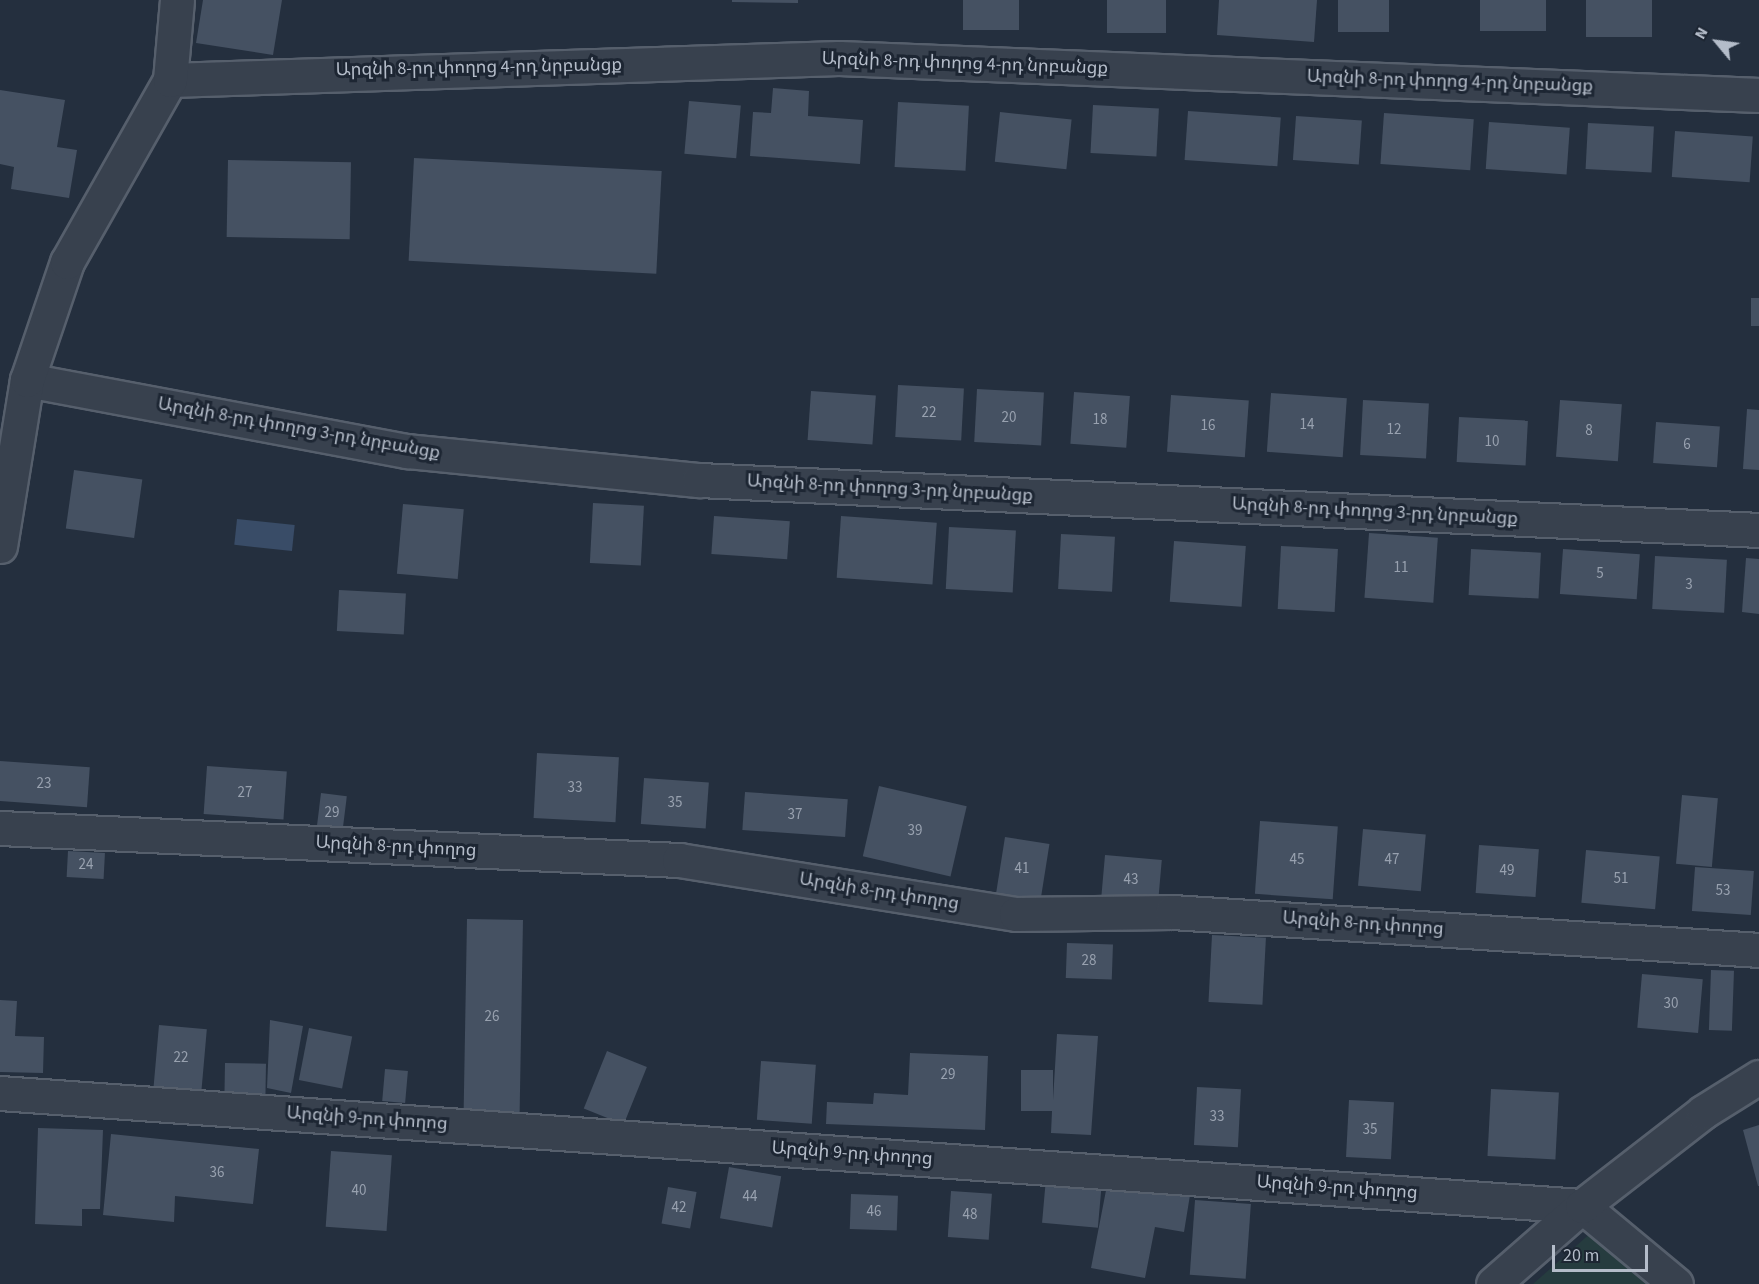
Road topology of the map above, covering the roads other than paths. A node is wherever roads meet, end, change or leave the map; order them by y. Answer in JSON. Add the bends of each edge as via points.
{"nodes":[{"id":1,"x":177,"y":0,"type":"edge"},
{"id":2,"x":170,"y":80,"type":"junction"},
{"id":3,"x":1759,"y":94,"type":"edge"},
{"id":4,"x":27,"y":380,"type":"junction"},
{"id":5,"x":1759,"y":530,"type":"edge"},
{"id":6,"x":0,"y":546,"type":"edge"},
{"id":7,"x":0,"y":828,"type":"edge"},
{"id":8,"x":1759,"y":950,"type":"edge"},
{"id":9,"x":1759,"y":1077,"type":"edge"},
{"id":10,"x":0,"y":1093,"type":"edge"},
{"id":11,"x":1582,"y":1206,"type":"junction"},
{"id":12,"x":1493,"y":1284,"type":"edge"},
{"id":13,"x":1676,"y":1284,"type":"edge"}],
"edges":[{"from":1,"to":2,"type":"street"},
{"from":2,"to":3,"type":"street","name":"Արզնի 8-րդ փողոց 4-րդ նրբանցք","via":[[839,58]]},
{"from":2,"to":4,"type":"street","via":[[67,262]]},
{"from":4,"to":5,"type":"street","name":"Արզնի 8-րդ փողոց 3-րդ նրբանցք","via":[[407,451],[699,480]]},
{"from":4,"to":6,"type":"street"},
{"from":7,"to":8,"type":"street","name":"Արզնի 8-րդ փողոց","via":[[679,860],[1016,914],[1172,912]]},
{"from":9,"to":11,"type":"street","via":[[1703,1112]]},
{"from":10,"to":11,"type":"street","name":"Արզնի 9-րդ փողոց"},
{"from":11,"to":12,"type":"street"},
{"from":11,"to":13,"type":"street"}]}
